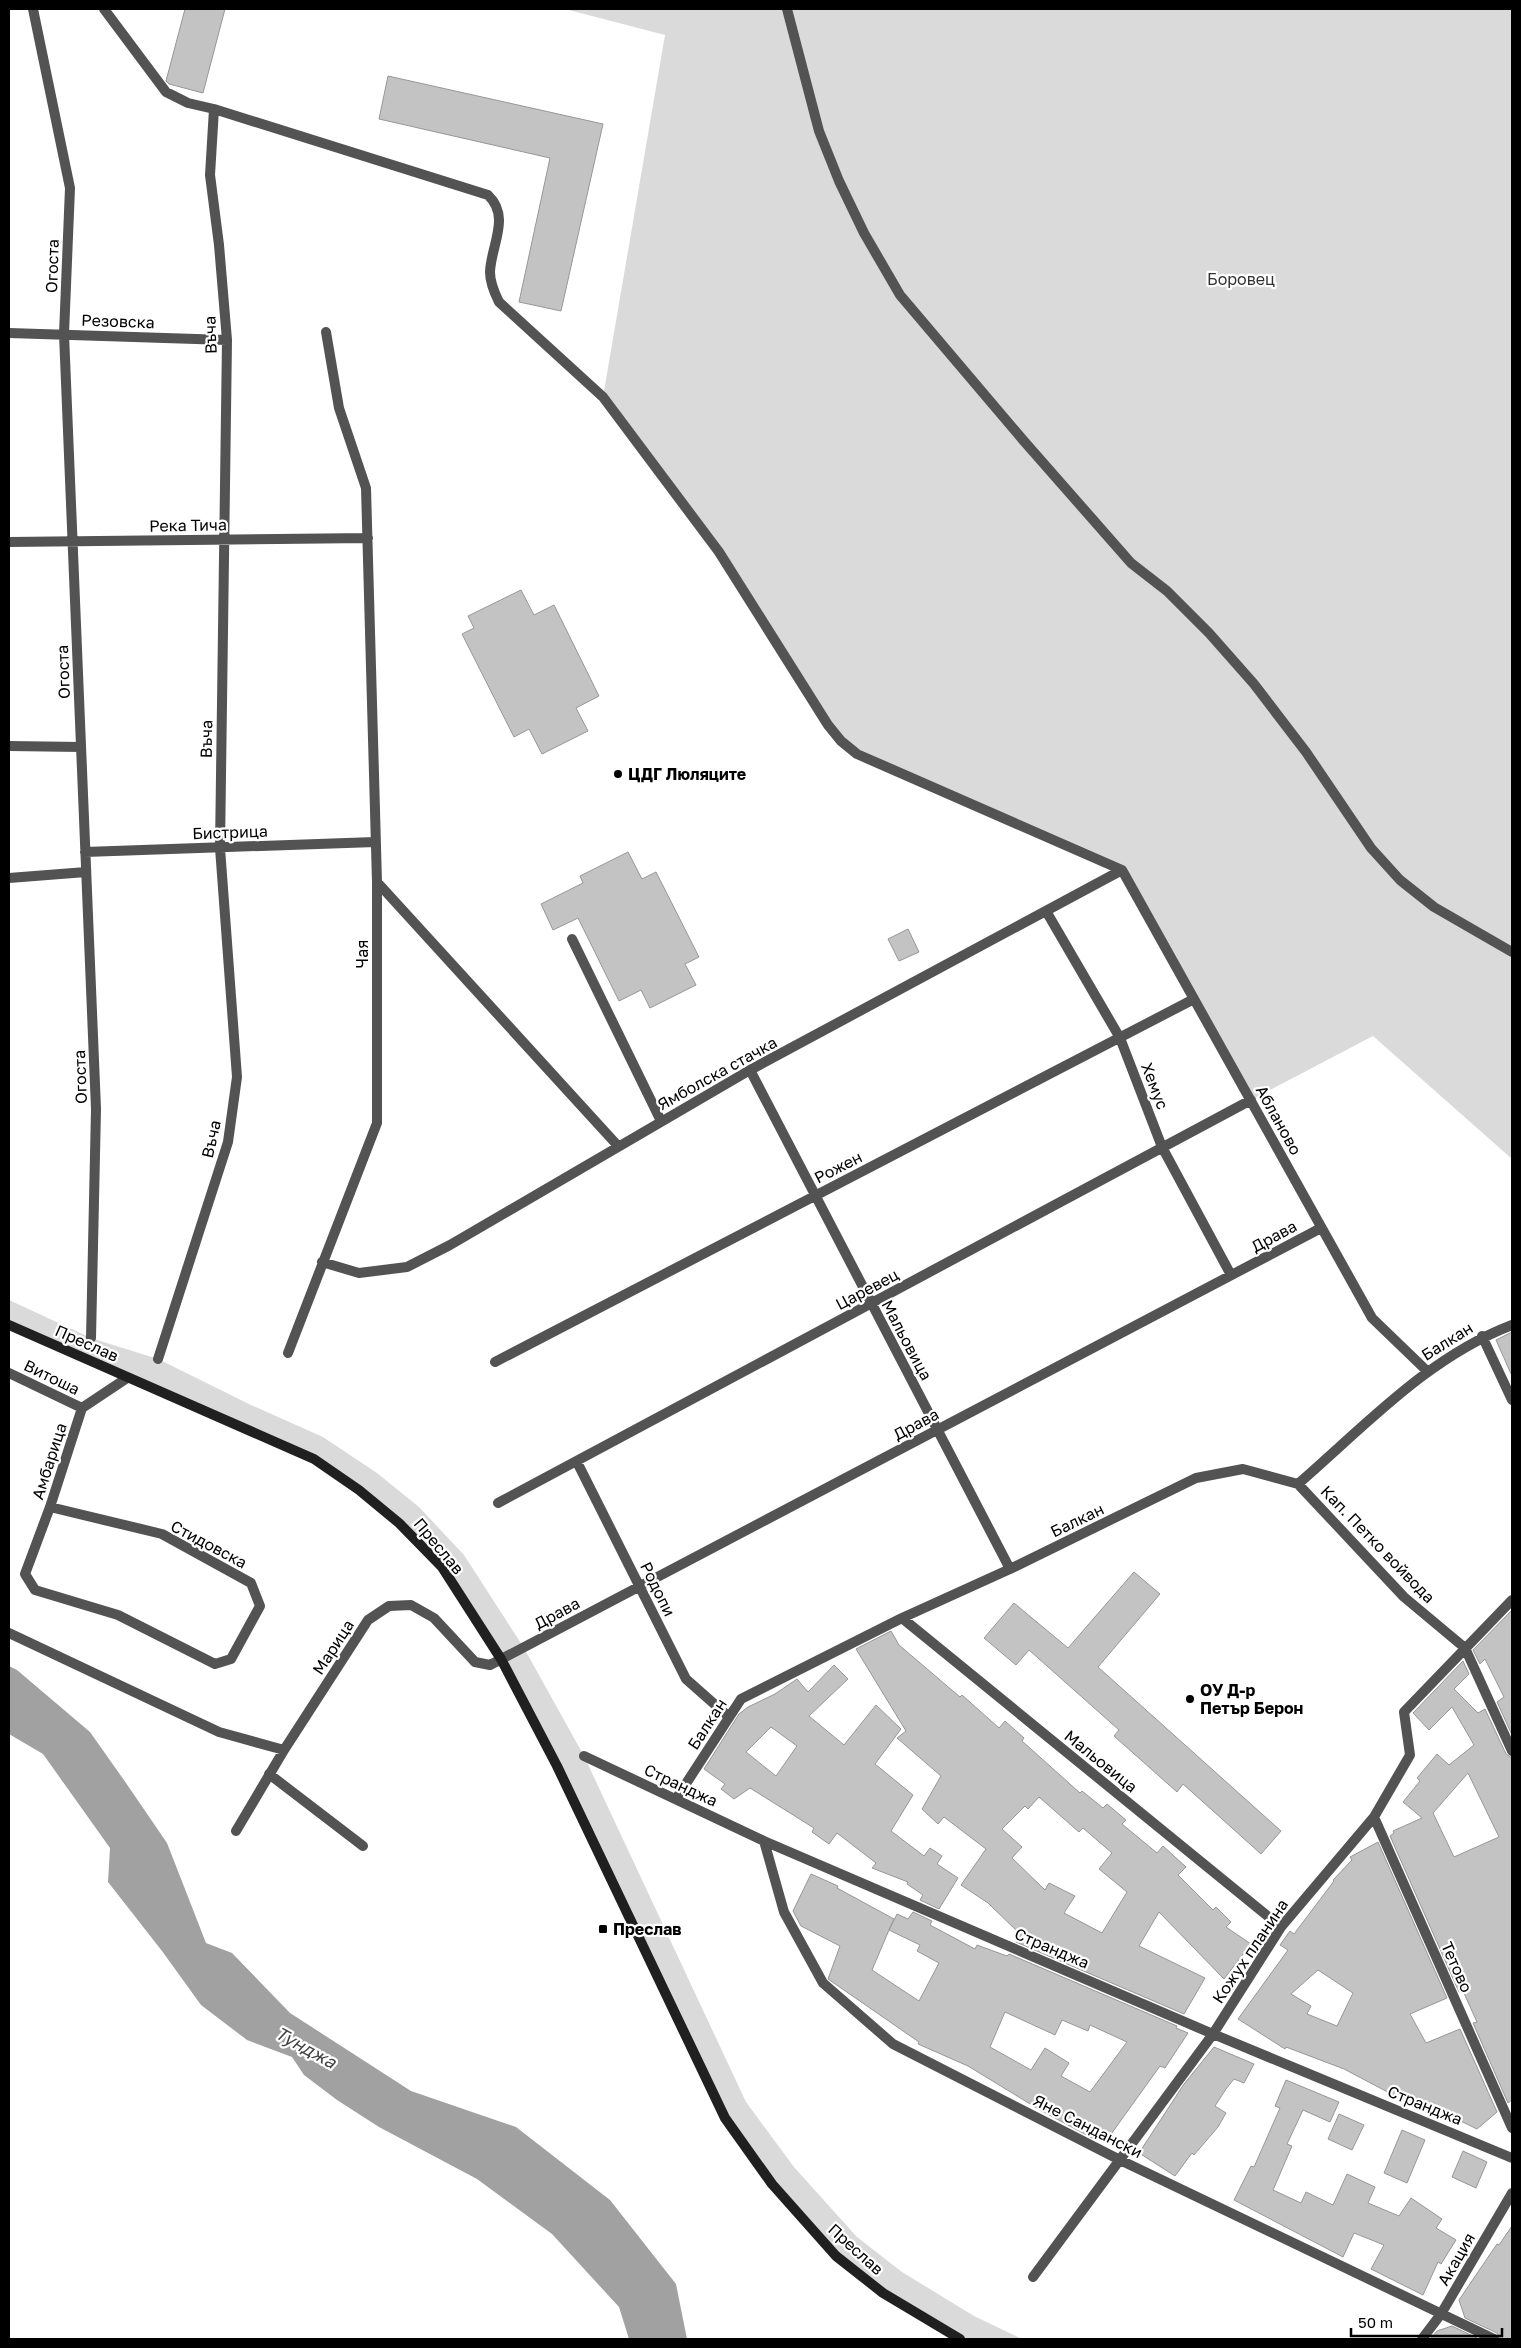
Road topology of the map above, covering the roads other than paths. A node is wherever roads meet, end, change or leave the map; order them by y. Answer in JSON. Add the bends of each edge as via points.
{"nodes":[{"id":1,"x":33,"y":9,"type":"edge"},
{"id":2,"x":104,"y":9,"type":"edge"},
{"id":3,"x":787,"y":9,"type":"edge"},
{"id":4,"x":214,"y":109,"type":"junction"},
{"id":5,"x":326,"y":332,"type":"dead end"},
{"id":6,"x":9,"y":333,"type":"edge"},
{"id":7,"x":64,"y":334,"type":"junction"},
{"id":8,"x":227,"y":340,"type":"junction"},
{"id":9,"x":368,"y":538,"type":"junction"},
{"id":10,"x":223,"y":540,"type":"junction"},
{"id":11,"x":9,"y":542,"type":"edge"},
{"id":12,"x":72,"y":542,"type":"junction"},
{"id":13,"x":9,"y":746,"type":"edge"},
{"id":14,"x":81,"y":747,"type":"junction"},
{"id":15,"x":376,"y":842,"type":"junction"},
{"id":16,"x":220,"y":848,"type":"junction"},
{"id":17,"x":86,"y":852,"type":"junction"},
{"id":18,"x":1122,"y":870,"type":"junction"},
{"id":19,"x":86,"y":872,"type":"junction"},
{"id":20,"x":9,"y":878,"type":"edge"},
{"id":21,"x":377,"y":882,"type":"junction"},
{"id":22,"x":1046,"y":911,"type":"junction"},
{"id":23,"x":572,"y":939,"type":"dead end"},
{"id":24,"x":1512,"y":952,"type":"edge"},
{"id":25,"x":1194,"y":999,"type":"junction"},
{"id":26,"x":1120,"y":1038,"type":"junction"},
{"id":27,"x":750,"y":1070,"type":"junction"},
{"id":28,"x":1251,"y":1100,"type":"junction"},
{"id":29,"x":661,"y":1121,"type":"junction"},
{"id":30,"x":618,"y":1146,"type":"junction"},
{"id":31,"x":1162,"y":1147,"type":"junction"},
{"id":32,"x":815,"y":1196,"type":"junction"},
{"id":33,"x":1321,"y":1228,"type":"junction"},
{"id":34,"x":322,"y":1262,"type":"junction"},
{"id":35,"x":1231,"y":1275,"type":"junction"},
{"id":36,"x":871,"y":1304,"type":"junction"},
{"id":37,"x":9,"y":1325,"type":"edge"},
{"id":38,"x":1512,"y":1325,"type":"edge"},
{"id":39,"x":1482,"y":1336,"type":"junction"},
{"id":40,"x":91,"y":1338,"type":"dead end"},
{"id":41,"x":288,"y":1353,"type":"dead end"},
{"id":42,"x":158,"y":1359,"type":"dead end"},
{"id":43,"x":495,"y":1362,"type":"dead end"},
{"id":44,"x":1427,"y":1371,"type":"junction"},
{"id":45,"x":9,"y":1373,"type":"edge"},
{"id":46,"x":127,"y":1378,"type":"junction"},
{"id":47,"x":1512,"y":1400,"type":"edge"},
{"id":48,"x":82,"y":1408,"type":"junction"},
{"id":49,"x":937,"y":1430,"type":"junction"},
{"id":50,"x":577,"y":1462,"type":"junction"},
{"id":51,"x":1298,"y":1484,"type":"junction"},
{"id":52,"x":498,"y":1504,"type":"dead end"},
{"id":53,"x":50,"y":1507,"type":"junction"},
{"id":54,"x":1010,"y":1569,"type":"junction"},
{"id":55,"x":25,"y":1574,"type":"joint"},
{"id":56,"x":640,"y":1586,"type":"junction"},
{"id":57,"x":1512,"y":1600,"type":"edge"},
{"id":58,"x":902,"y":1618,"type":"junction"},
{"id":59,"x":9,"y":1633,"type":"edge"},
{"id":60,"x":1465,"y":1648,"type":"junction"},
{"id":61,"x":501,"y":1659,"type":"junction"},
{"id":62,"x":729,"y":1717,"type":"junction"},
{"id":63,"x":284,"y":1750,"type":"junction"},
{"id":64,"x":1512,"y":1751,"type":"edge"},
{"id":65,"x":584,"y":1756,"type":"dead end"},
{"id":66,"x":269,"y":1774,"type":"junction"},
{"id":67,"x":676,"y":1799,"type":"junction"},
{"id":68,"x":1374,"y":1817,"type":"junction"},
{"id":69,"x":236,"y":1831,"type":"dead end"},
{"id":70,"x":764,"y":1841,"type":"junction"},
{"id":71,"x":363,"y":1846,"type":"dead end"},
{"id":72,"x":1281,"y":1927,"type":"junction"},
{"id":73,"x":1213,"y":2034,"type":"junction"},
{"id":74,"x":1512,"y":2128,"type":"edge"},
{"id":75,"x":1512,"y":2158,"type":"edge"},
{"id":76,"x":1120,"y":2160,"type":"junction"},
{"id":77,"x":1512,"y":2193,"type":"edge"},
{"id":78,"x":1033,"y":2277,"type":"dead end"},
{"id":79,"x":1441,"y":2314,"type":"junction"},
{"id":80,"x":960,"y":2339,"type":"edge"},
{"id":81,"x":1422,"y":2339,"type":"edge"},
{"id":82,"x":1494,"y":2339,"type":"edge"}],
"edges":[{"from":1,"to":7,"type":"street","name":"Огоста","via":[[70,188]]},
{"from":2,"to":4,"type":"street","via":[[166,92],[188,103]]},
{"from":3,"to":24,"type":"street","via":[[820,131],[838,181],[900,295],[1022,440],[1131,562],[1167,591],[1254,684],[1306,752],[1371,848],[1400,880],[1434,906]]},
{"from":4,"to":8,"type":"street","name":"Въча","via":[[210,175],[220,246]]},
{"from":4,"to":18,"type":"street","via":[[488,195],[500,213],[490,272],[498,302],[603,397],[719,552],[841,742],[857,754]]},
{"from":5,"to":9,"type":"street","name":"Чая","via":[[339,408],[366,488]]},
{"from":6,"to":7,"type":"street","name":"Резовска"},
{"from":7,"to":8,"type":"street","name":"Резовска"},
{"from":7,"to":12,"type":"street","name":"Огоста"},
{"from":8,"to":10,"type":"street","name":"Въча"},
{"from":9,"to":10,"type":"street","name":"Река Тича"},
{"from":9,"to":15,"type":"street","name":"Чая"},
{"from":10,"to":12,"type":"street","name":"Река Тича"},
{"from":10,"to":16,"type":"street","name":"Въча"},
{"from":11,"to":12,"type":"street","name":"Река Тича"},
{"from":12,"to":14,"type":"street","name":"Огоста"},
{"from":13,"to":14,"type":"street"},
{"from":14,"to":17,"type":"street","name":"Огоста"},
{"from":15,"to":16,"type":"street","name":"Бистрица"},
{"from":15,"to":21,"type":"street","name":"Чая"},
{"from":16,"to":17,"type":"street","name":"Бистрица"},
{"from":16,"to":42,"type":"street","name":"Въча","via":[[237,1078],[228,1142]]},
{"from":17,"to":19,"type":"street","name":"Огоста"},
{"from":18,"to":22,"type":"street","name":"Ямболска стачка"},
{"from":18,"to":25,"type":"street","name":"Абланово"},
{"from":19,"to":20,"type":"street"},
{"from":19,"to":40,"type":"street","name":"Огоста","via":[[96,1109]]},
{"from":21,"to":30,"type":"street"},
{"from":21,"to":34,"type":"street","name":"Чая","via":[[377,1123]]},
{"from":22,"to":26,"type":"street","name":"Хемус"},
{"from":22,"to":27,"type":"street","name":"Ямболска стачка"},
{"from":23,"to":29,"type":"street"},
{"from":25,"to":26,"type":"street","name":"Рожен"},
{"from":25,"to":28,"type":"street","name":"Абланово"},
{"from":26,"to":31,"type":"street","name":"Хемус"},
{"from":26,"to":32,"type":"street","name":"Рожен"},
{"from":27,"to":29,"type":"street","name":"Ямболска стачка"},
{"from":27,"to":32,"type":"street","name":"Мальовица"},
{"from":28,"to":31,"type":"street","name":"Царевец"},
{"from":28,"to":33,"type":"street","name":"Абланово"},
{"from":29,"to":30,"type":"street","name":"Ямболска стачка"},
{"from":30,"to":34,"type":"street","name":"Ямболска стачка","via":[[407,1267],[359,1274]]},
{"from":31,"to":35,"type":"street","name":"Хемус"},
{"from":31,"to":36,"type":"street","name":"Царевец"},
{"from":32,"to":36,"type":"street","name":"Мальовица"},
{"from":32,"to":43,"type":"street","name":"Рожен"},
{"from":33,"to":35,"type":"street","name":"Драва"},
{"from":33,"to":44,"type":"street","name":"Абланово","via":[[1372,1318]]},
{"from":34,"to":41,"type":"street","name":"Чая"},
{"from":35,"to":49,"type":"street","name":"Драва"},
{"from":36,"to":49,"type":"street","name":"Мальовица"},
{"from":36,"to":50,"type":"street","name":"Царевец"},
{"from":37,"to":46,"type":"main road","name":"Преслав"},
{"from":38,"to":39,"type":"street","name":"Балкан"},
{"from":39,"to":44,"type":"street","name":"Балкан"},
{"from":39,"to":47,"type":"street"},
{"from":44,"to":51,"type":"street","name":"Балкан"},
{"from":45,"to":48,"type":"street","name":"Витоша"},
{"from":46,"to":48,"type":"street","name":"Амбарица"},
{"from":46,"to":61,"type":"main road","name":"Преслав","via":[[314,1459],[359,1490],[399,1523],[442,1567]]},
{"from":48,"to":53,"type":"street","name":"Амбарица"},
{"from":49,"to":54,"type":"street","name":"Мальовица"},
{"from":49,"to":56,"type":"street","name":"Драва"},
{"from":50,"to":52,"type":"street","name":"Царевец"},
{"from":50,"to":56,"type":"street","name":"Родопи"},
{"from":51,"to":54,"type":"street","name":"Балкан","via":[[1243,1469],[1196,1478]]},
{"from":51,"to":60,"type":"street","name":"Кап. Петко войвода","via":[[1404,1597]]},
{"from":53,"to":55,"type":"street","name":"Амбарица"},
{"from":53,"to":55,"type":"street","name":"Стидовска","via":[[162,1534],[251,1584],[260,1606],[232,1659],[215,1664],[118,1615],[35,1590]]},
{"from":54,"to":58,"type":"street","name":"Балкан"},
{"from":56,"to":61,"type":"street","name":"Драва"},
{"from":56,"to":62,"type":"street","name":"Родопи","via":[[686,1679]]},
{"from":57,"to":60,"type":"street","name":"Кожух планина"},
{"from":58,"to":62,"type":"street","name":"Балкан","via":[[741,1699]]},
{"from":58,"to":72,"type":"street","name":"Мальовица"},
{"from":59,"to":63,"type":"street","via":[[219,1732]]},
{"from":60,"to":64,"type":"street","name":"Кап. Петко войвода"},
{"from":60,"to":68,"type":"street","name":"Кожух планина","via":[[1404,1712],[1410,1755]]},
{"from":61,"to":63,"type":"street","name":"Марица","via":[[490,1665],[475,1662],[434,1618],[411,1605],[389,1606],[368,1620]]},
{"from":61,"to":80,"type":"main road","name":"Преслав","via":[[557,1766],[725,2118],[772,2184],[836,2256],[883,2293]]},
{"from":62,"to":67,"type":"street","name":"Балкан"},
{"from":63,"to":66,"type":"street","name":"Марица"},
{"from":65,"to":67,"type":"street","name":"Странджа"},
{"from":66,"to":69,"type":"street","name":"Марица"},
{"from":66,"to":71,"type":"street"},
{"from":67,"to":70,"type":"street","name":"Странджа"},
{"from":68,"to":72,"type":"street","name":"Кожух планина"},
{"from":68,"to":74,"type":"street","name":"Тетово"},
{"from":70,"to":73,"type":"street","name":"Странджа"},
{"from":70,"to":76,"type":"street","name":"Яне Сандански","via":[[784,1912],[823,1983],[893,2044]]},
{"from":72,"to":73,"type":"street","name":"Кожух планина"},
{"from":73,"to":75,"type":"street","name":"Странджа"},
{"from":73,"to":76,"type":"street","name":"Кожух планина"},
{"from":76,"to":78,"type":"street","name":"Кожух планина"},
{"from":76,"to":79,"type":"street","name":"Яне Сандански"},
{"from":77,"to":79,"type":"street","name":"Акация"},
{"from":79,"to":81,"type":"street","name":"Акация"},
{"from":79,"to":82,"type":"street","name":"Яне Сандански"}]}
